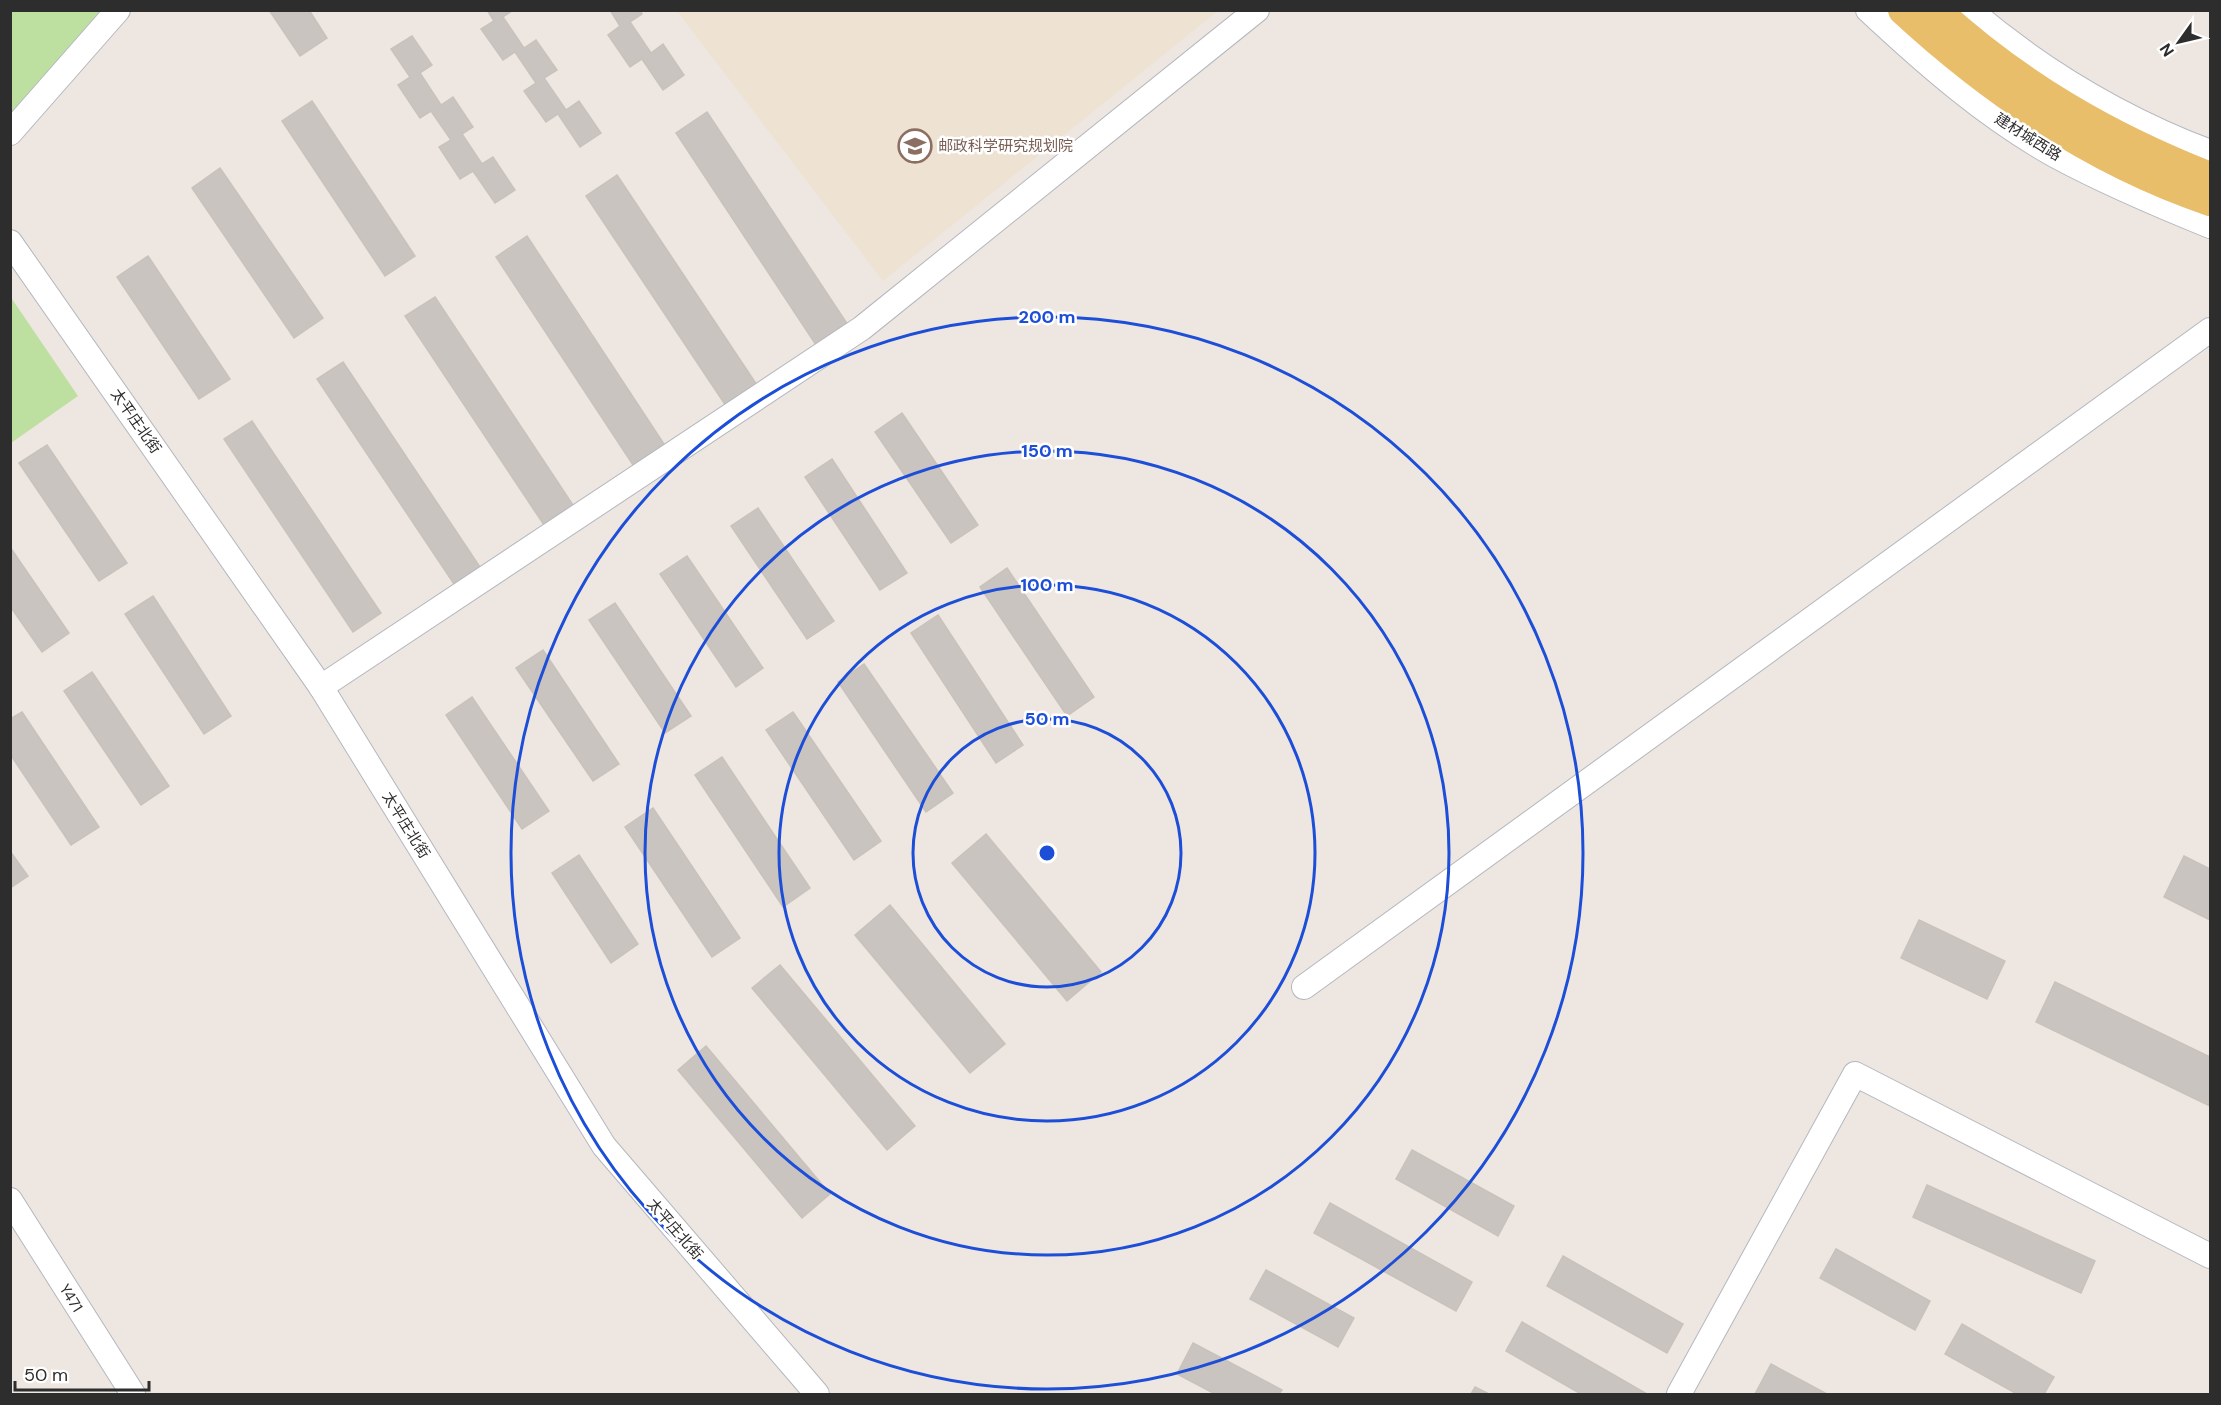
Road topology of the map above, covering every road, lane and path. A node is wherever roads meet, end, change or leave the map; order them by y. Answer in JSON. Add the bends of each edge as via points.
{"nodes":[{"id":1,"x":118,"y":10,"type":"edge"},
{"id":2,"x":1257,"y":10,"type":"edge"},
{"id":3,"x":1868,"y":10,"type":"edge"},
{"id":4,"x":1903,"y":10,"type":"edge"},
{"id":5,"x":1936,"y":10,"type":"edge"},
{"id":6,"x":1970,"y":10,"type":"edge"},
{"id":7,"x":10,"y":133,"type":"edge"},
{"id":8,"x":2211,"y":152,"type":"edge"},
{"id":9,"x":2211,"y":177,"type":"edge"},
{"id":10,"x":2211,"y":201,"type":"edge"},
{"id":11,"x":2211,"y":226,"type":"edge"},
{"id":12,"x":10,"y":242,"type":"edge"},
{"id":13,"x":2211,"y":330,"type":"edge"},
{"id":14,"x":321,"y":687,"type":"junction"},
{"id":15,"x":1304,"y":987,"type":"dead end"},
{"id":16,"x":10,"y":1200,"type":"edge"},
{"id":17,"x":2211,"y":1256,"type":"edge"},
{"id":18,"x":133,"y":1395,"type":"edge"},
{"id":19,"x":817,"y":1395,"type":"edge"},
{"id":20,"x":1679,"y":1395,"type":"edge"}],
"edges":[{"from":1,"to":7,"type":"street"},
{"from":2,"to":14,"type":"street","via":[[862,328]]},
{"from":3,"to":11,"type":"street","name":"建材城西路","via":[[1958,90],[2046,150],[2121,188]]},
{"from":4,"to":10,"type":"main road","name":"建材城西路","via":[[1959,60],[2041,118],[2112,159]]},
{"from":5,"to":9,"type":"main road","via":[[2012,73],[2068,110],[2124,141]]},
{"from":6,"to":8,"type":"street","via":[[2026,54],[2090,95],[2146,126]]},
{"from":12,"to":14,"type":"street","name":"太平庄北街"},
{"from":13,"to":15,"type":"street"},
{"from":14,"to":19,"type":"street","name":"太平庄北街","via":[[604,1146]]},
{"from":16,"to":18,"type":"street","name":"Y471"},
{"from":17,"to":20,"type":"street","via":[[1855,1074]]}]}
